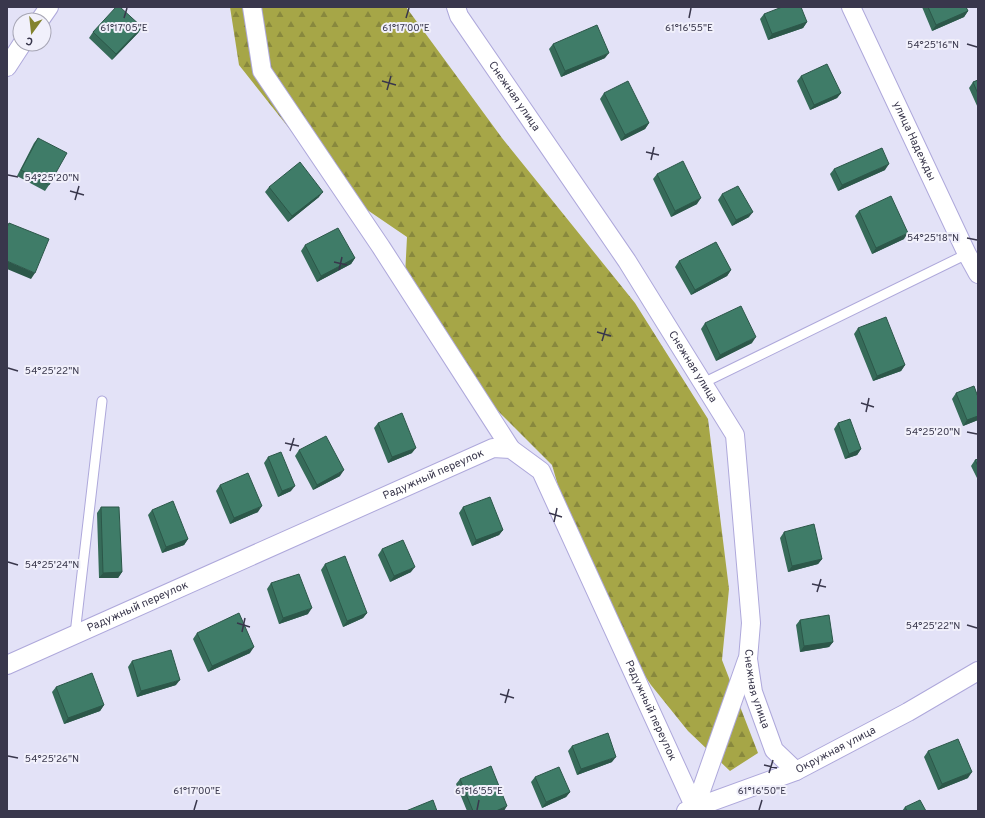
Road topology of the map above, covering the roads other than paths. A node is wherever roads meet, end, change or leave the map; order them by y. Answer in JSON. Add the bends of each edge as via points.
{"nodes":[{"id":1,"x":252,"y":7,"type":"edge"},
{"id":2,"x":456,"y":7,"type":"edge"},
{"id":3,"x":851,"y":7,"type":"edge"},
{"id":4,"x":17,"y":52,"type":"edge"},
{"id":5,"x":7,"y":67,"type":"edge"},
{"id":6,"x":973,"y":251,"type":"edge"},
{"id":7,"x":978,"y":274,"type":"edge"},
{"id":8,"x":702,"y":383,"type":"junction"},
{"id":9,"x":102,"y":401,"type":"dead end"},
{"id":10,"x":511,"y":449,"type":"junction"},
{"id":11,"x":75,"y":634,"type":"junction"},
{"id":12,"x":748,"y":659,"type":"junction"},
{"id":13,"x":7,"y":665,"type":"edge"},
{"id":14,"x":978,"y":671,"type":"edge"},
{"id":15,"x":796,"y":771,"type":"junction"},
{"id":16,"x":691,"y":810,"type":"edge"}],
"edges":[{"from":1,"to":10,"type":"street","via":[[262,71],[381,247]]},
{"from":2,"to":8,"type":"street","name":"Снежная улица","via":[[459,16],[627,261]]},
{"from":3,"to":6,"type":"street","name":"улица Надежды"},
{"from":4,"to":5,"type":"street"},
{"from":6,"to":7,"type":"street","name":"улица Надежды"},
{"from":6,"to":8,"type":"lane"},
{"from":8,"to":12,"type":"street","name":"Снежная улица","via":[[735,435],[751,623]]},
{"from":9,"to":11,"type":"lane"},
{"from":10,"to":11,"type":"street","name":"Радужный переулок","via":[[494,448]]},
{"from":10,"to":16,"type":"street","name":"Радужный переулок","via":[[541,471]]},
{"from":11,"to":13,"type":"street","name":"Радужный переулок"},
{"from":12,"to":15,"type":"street","name":"Снежная улица","via":[[753,692],[774,750]]},
{"from":12,"to":16,"type":"street"},
{"from":14,"to":15,"type":"street","name":"Окружная улица","via":[[908,712]]},
{"from":15,"to":16,"type":"street","name":"Окружная улица"}]}
